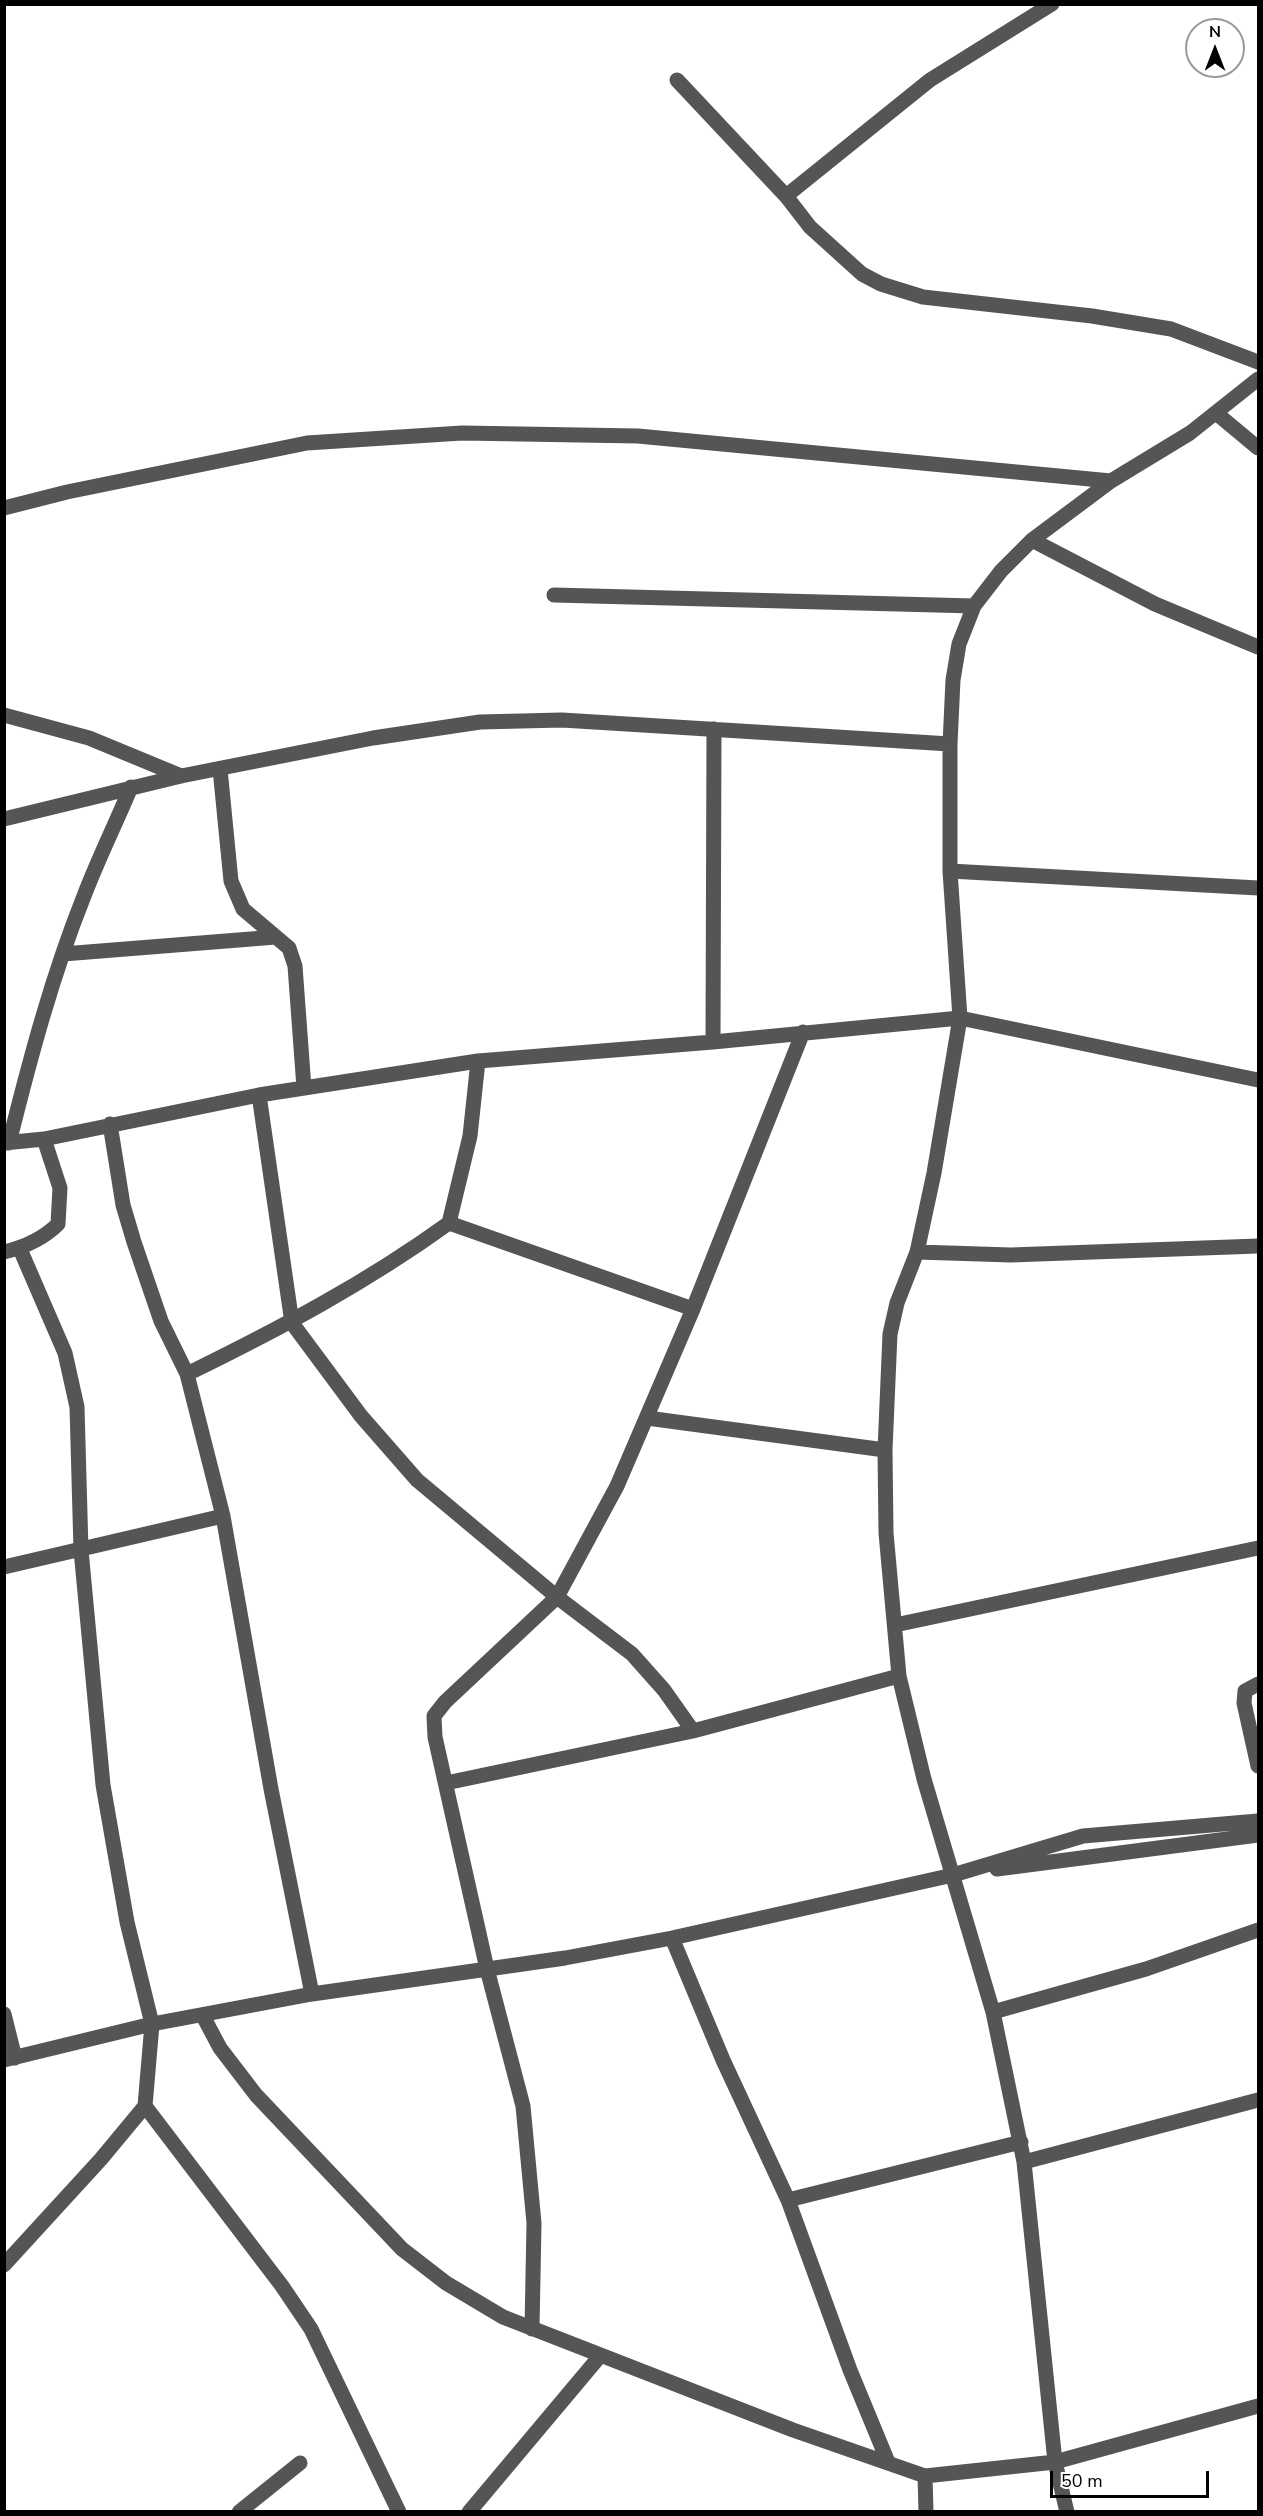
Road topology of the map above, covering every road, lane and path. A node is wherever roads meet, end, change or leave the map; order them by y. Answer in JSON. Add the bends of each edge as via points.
{"nodes":[{"id":1,"x":1052,"y":4,"type":"edge"},
{"id":2,"x":677,"y":80,"type":"dead end"},
{"id":3,"x":786,"y":196,"type":"junction"},
{"id":4,"x":1258,"y":362,"type":"edge"},
{"id":5,"x":1258,"y":379,"type":"edge"},
{"id":6,"x":1216,"y":413,"type":"junction"},
{"id":7,"x":1258,"y":448,"type":"edge"},
{"id":8,"x":1111,"y":481,"type":"junction"},
{"id":9,"x":4,"y":508,"type":"edge"},
{"id":10,"x":1032,"y":540,"type":"junction"},
{"id":11,"x":554,"y":595,"type":"dead end"},
{"id":12,"x":974,"y":606,"type":"junction"},
{"id":13,"x":1258,"y":647,"type":"edge"},
{"id":14,"x":4,"y":715,"type":"edge"},
{"id":15,"x":714,"y":729,"type":"junction"},
{"id":16,"x":950,"y":744,"type":"junction"},
{"id":17,"x":220,"y":769,"type":"junction"},
{"id":18,"x":181,"y":776,"type":"junction"},
{"id":19,"x":131,"y":787,"type":"junction"},
{"id":20,"x":4,"y":819,"type":"edge"},
{"id":21,"x":950,"y":871,"type":"junction"},
{"id":22,"x":1258,"y":888,"type":"edge"},
{"id":23,"x":276,"y":937,"type":"junction"},
{"id":24,"x":63,"y":954,"type":"junction"},
{"id":25,"x":960,"y":1018,"type":"junction"},
{"id":26,"x":803,"y":1032,"type":"junction"},
{"id":27,"x":713,"y":1042,"type":"junction"},
{"id":28,"x":478,"y":1060,"type":"junction"},
{"id":29,"x":1258,"y":1080,"type":"edge"},
{"id":30,"x":304,"y":1088,"type":"junction"},
{"id":31,"x":259,"y":1095,"type":"junction"},
{"id":32,"x":110,"y":1124,"type":"junction"},
{"id":33,"x":44,"y":1138,"type":"junction"},
{"id":34,"x":7,"y":1143,"type":"edge"},
{"id":35,"x":449,"y":1223,"type":"junction"},
{"id":36,"x":1258,"y":1246,"type":"edge"},
{"id":37,"x":12,"y":1251,"type":"edge"},
{"id":38,"x":917,"y":1252,"type":"junction"},
{"id":39,"x":693,"y":1309,"type":"junction"},
{"id":40,"x":292,"y":1323,"type":"junction"},
{"id":41,"x":187,"y":1374,"type":"junction"},
{"id":42,"x":647,"y":1418,"type":"junction"},
{"id":43,"x":885,"y":1450,"type":"junction"},
{"id":44,"x":223,"y":1516,"type":"junction"},
{"id":45,"x":1258,"y":1548,"type":"edge"},
{"id":46,"x":81,"y":1550,"type":"junction"},
{"id":47,"x":4,"y":1567,"type":"edge"},
{"id":48,"x":557,"y":1597,"type":"junction"},
{"id":49,"x":894,"y":1625,"type":"junction"},
{"id":50,"x":899,"y":1676,"type":"junction"},
{"id":51,"x":1258,"y":1684,"type":"edge"},
{"id":52,"x":693,"y":1731,"type":"junction"},
{"id":53,"x":1258,"y":1766,"type":"edge"},
{"id":54,"x":446,"y":1783,"type":"junction"},
{"id":55,"x":1258,"y":1821,"type":"edge"},
{"id":56,"x":1258,"y":1835,"type":"edge"},
{"id":57,"x":953,"y":1875,"type":"junction"},
{"id":58,"x":1258,"y":1930,"type":"edge"},
{"id":59,"x":672,"y":1938,"type":"junction"},
{"id":60,"x":488,"y":1969,"type":"junction"},
{"id":61,"x":312,"y":1994,"type":"junction"},
{"id":62,"x":993,"y":2012,"type":"junction"},
{"id":63,"x":4,"y":2014,"type":"edge"},
{"id":64,"x":203,"y":2016,"type":"junction"},
{"id":65,"x":152,"y":2024,"type":"junction"},
{"id":66,"x":10,"y":2059,"type":"edge"},
{"id":67,"x":1258,"y":2100,"type":"edge"},
{"id":68,"x":145,"y":2106,"type":"junction"},
{"id":69,"x":1021,"y":2142,"type":"junction"},
{"id":70,"x":1024,"y":2162,"type":"junction"},
{"id":71,"x":788,"y":2200,"type":"junction"},
{"id":72,"x":4,"y":2265,"type":"edge"},
{"id":73,"x":532,"y":2329,"type":"junction"},
{"id":74,"x":600,"y":2356,"type":"junction"},
{"id":75,"x":1258,"y":2406,"type":"edge"},
{"id":76,"x":888,"y":2462,"type":"junction"},
{"id":77,"x":1055,"y":2462,"type":"junction"},
{"id":78,"x":300,"y":2463,"type":"dead end"},
{"id":79,"x":926,"y":2476,"type":"junction"},
{"id":80,"x":239,"y":2511,"type":"edge"},
{"id":81,"x":399,"y":2511,"type":"edge"},
{"id":82,"x":469,"y":2511,"type":"edge"},
{"id":83,"x":926,"y":2511,"type":"edge"},
{"id":84,"x":1067,"y":2511,"type":"edge"}],
"edges":[{"from":1,"to":3,"type":"street","via":[[930,80]]},
{"from":2,"to":3,"type":"street"},
{"from":3,"to":4,"type":"street","via":[[810,227],[861,273],[903,293],[1151,325]]},
{"from":5,"to":6,"type":"street"},
{"from":6,"to":7,"type":"street"},
{"from":6,"to":8,"type":"street","via":[[1190,434]]},
{"from":8,"to":9,"type":"street","via":[[638,436],[462,433],[307,443]]},
{"from":8,"to":10,"type":"street"},
{"from":10,"to":12,"type":"street"},
{"from":10,"to":13,"type":"street","via":[[1155,604]]},
{"from":11,"to":12,"type":"street"},
{"from":12,"to":16,"type":"street","via":[[960,644],[953,680]]},
{"from":14,"to":18,"type":"street","via":[[89,738]]},
{"from":15,"to":16,"type":"street"},
{"from":15,"to":17,"type":"street","via":[[562,720],[480,722],[373,738]]},
{"from":15,"to":27,"type":"street"},
{"from":16,"to":21,"type":"street"},
{"from":17,"to":18,"type":"street"},
{"from":17,"to":23,"type":"street","via":[[231,881],[243,909]]},
{"from":18,"to":19,"type":"street"},
{"from":19,"to":20,"type":"street"},
{"from":19,"to":24,"type":"street"},
{"from":21,"to":22,"type":"street"},
{"from":21,"to":25,"type":"street"},
{"from":23,"to":24,"type":"street"},
{"from":23,"to":30,"type":"street","via":[[289,948],[295,966]]},
{"from":24,"to":34,"type":"street"},
{"from":25,"to":26,"type":"street"},
{"from":25,"to":29,"type":"street"},
{"from":25,"to":38,"type":"street"},
{"from":26,"to":27,"type":"street"},
{"from":26,"to":39,"type":"street"},
{"from":27,"to":28,"type":"street"},
{"from":28,"to":30,"type":"street"},
{"from":28,"to":35,"type":"street","via":[[470,1136]]},
{"from":30,"to":31,"type":"street"},
{"from":31,"to":32,"type":"street"},
{"from":31,"to":40,"type":"street"},
{"from":32,"to":33,"type":"street"},
{"from":32,"to":41,"type":"street","via":[[123,1205],[143,1272]]},
{"from":33,"to":34,"type":"street"},
{"from":33,"to":37,"type":"street","via":[[60,1188],[58,1224],[46,1235]]},
{"from":35,"to":39,"type":"street"},
{"from":35,"to":40,"type":"street","via":[[397,1260]]},
{"from":36,"to":38,"type":"street","via":[[1011,1255]]},
{"from":37,"to":46,"type":"street","via":[[65,1353],[76,1407]]},
{"from":38,"to":43,"type":"street","via":[[897,1303],[890,1334]]},
{"from":39,"to":42,"type":"street"},
{"from":40,"to":41,"type":"street"},
{"from":40,"to":48,"type":"street","via":[[398,1462]]},
{"from":41,"to":44,"type":"street"},
{"from":42,"to":43,"type":"street"},
{"from":42,"to":48,"type":"street","via":[[617,1486]]},
{"from":43,"to":49,"type":"street","via":[[886,1533]]},
{"from":44,"to":46,"type":"street"},
{"from":44,"to":61,"type":"street"},
{"from":45,"to":49,"type":"street"},
{"from":46,"to":47,"type":"street"},
{"from":46,"to":65,"type":"street","via":[[103,1785],[128,1922]]},
{"from":48,"to":52,"type":"street","via":[[632,1654]]},
{"from":48,"to":54,"type":"street","via":[[434,1716]]},
{"from":49,"to":50,"type":"street"},
{"from":50,"to":52,"type":"street"},
{"from":50,"to":57,"type":"street"},
{"from":51,"to":53,"type":"street","via":[[1245,1692],[1244,1703]]},
{"from":52,"to":54,"type":"street"},
{"from":54,"to":60,"type":"street"},
{"from":55,"to":57,"type":"street","via":[[1083,1836]]},
{"from":56,"to":57,"type":"street"},
{"from":57,"to":59,"type":"street"},
{"from":57,"to":62,"type":"street"},
{"from":58,"to":62,"type":"street","via":[[1146,1969]]},
{"from":59,"to":60,"type":"street"},
{"from":59,"to":71,"type":"street"},
{"from":60,"to":61,"type":"street"},
{"from":60,"to":73,"type":"street","via":[[523,2106],[534,2223]]},
{"from":61,"to":64,"type":"street"},
{"from":62,"to":69,"type":"street"},
{"from":63,"to":66,"type":"street"},
{"from":64,"to":65,"type":"street"},
{"from":64,"to":73,"type":"street","via":[[220,2048],[256,2095],[402,2249],[446,2283],[503,2317]]},
{"from":65,"to":66,"type":"street"},
{"from":65,"to":68,"type":"street"},
{"from":67,"to":70,"type":"street"},
{"from":68,"to":72,"type":"street"},
{"from":68,"to":81,"type":"street","via":[[311,2329]]},
{"from":69,"to":70,"type":"street"},
{"from":69,"to":71,"type":"street"},
{"from":70,"to":77,"type":"street"},
{"from":71,"to":76,"type":"street"},
{"from":73,"to":74,"type":"street"},
{"from":74,"to":76,"type":"street"},
{"from":74,"to":82,"type":"street"},
{"from":75,"to":77,"type":"street"},
{"from":76,"to":79,"type":"street"},
{"from":77,"to":79,"type":"street"},
{"from":77,"to":84,"type":"street"},
{"from":78,"to":80,"type":"street"},
{"from":79,"to":83,"type":"street"}]}
